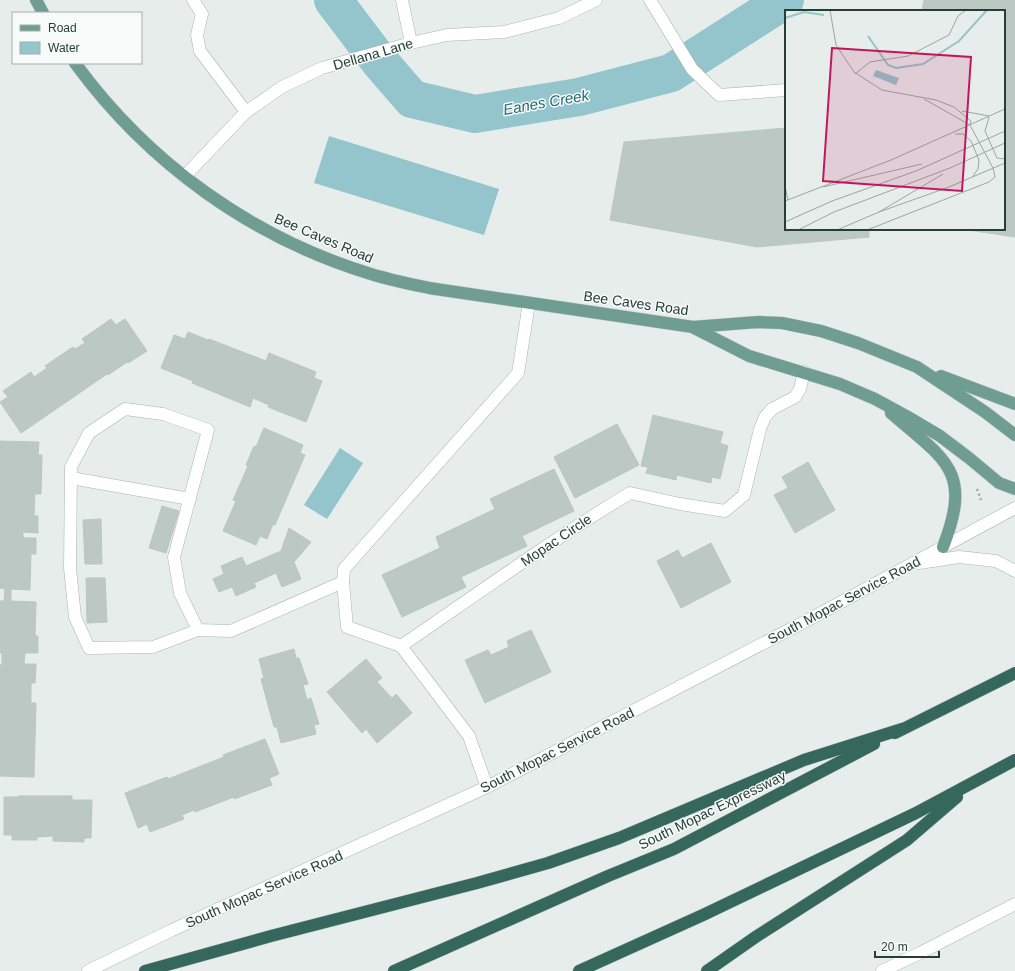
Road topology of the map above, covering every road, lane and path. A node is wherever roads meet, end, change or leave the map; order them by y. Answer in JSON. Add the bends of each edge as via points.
{"nodes":[{"id":1,"x":36,"y":0,"type":"edge"},
{"id":2,"x":193,"y":0,"type":"edge"},
{"id":3,"x":402,"y":0,"type":"edge"},
{"id":4,"x":596,"y":0,"type":"edge"},
{"id":5,"x":651,"y":2,"type":"edge"},
{"id":6,"x":42,"y":12,"type":"edge"},
{"id":7,"x":410,"y":43,"type":"junction"},
{"id":8,"x":76,"y":64,"type":"edge"},
{"id":9,"x":785,"y":90,"type":"edge"},
{"id":10,"x":246,"y":112,"type":"junction"},
{"id":11,"x":184,"y":177,"type":"junction"},
{"id":12,"x":529,"y":303,"type":"junction"},
{"id":13,"x":693,"y":327,"type":"junction"},
{"id":14,"x":917,"y":367,"type":"junction"},
{"id":15,"x":804,"y":372,"type":"junction"},
{"id":16,"x":875,"y":399,"type":"junction"},
{"id":17,"x":1015,"y":404,"type":"edge"},
{"id":18,"x":1015,"y":435,"type":"edge"},
{"id":19,"x":71,"y":478,"type":"junction"},
{"id":20,"x":977,"y":489,"type":"dead end"},
{"id":21,"x":1015,"y":489,"type":"edge"},
{"id":22,"x":190,"y":500,"type":"junction"},
{"id":23,"x":981,"y":500,"type":"dead end"},
{"id":24,"x":1015,"y":508,"type":"edge"},
{"id":25,"x":943,"y":547,"type":"junction"},
{"id":26,"x":913,"y":564,"type":"junction"},
{"id":27,"x":1015,"y":571,"type":"edge"},
{"id":28,"x":343,"y":582,"type":"junction"},
{"id":29,"x":198,"y":630,"type":"junction"},
{"id":30,"x":401,"y":646,"type":"junction"},
{"id":31,"x":1015,"y":673,"type":"edge"},
{"id":32,"x":902,"y":730,"type":"junction"},
{"id":33,"x":1015,"y":760,"type":"edge"},
{"id":34,"x":975,"y":781,"type":"junction"},
{"id":35,"x":487,"y":787,"type":"junction"},
{"id":36,"x":1015,"y":904,"type":"edge"},
{"id":37,"x":88,"y":971,"type":"edge"},
{"id":38,"x":145,"y":971,"type":"edge"},
{"id":39,"x":394,"y":971,"type":"edge"},
{"id":40,"x":579,"y":971,"type":"edge"},
{"id":41,"x":707,"y":971,"type":"edge"},
{"id":42,"x":882,"y":971,"type":"edge"}],
"edges":[{"from":1,"to":6,"type":"main road"},
{"from":2,"to":10,"type":"main road","via":[[202,14],[197,35],[200,51]]},
{"from":3,"to":7,"type":"main road"},
{"from":4,"to":7,"type":"main road","name":"Dellana Lane","via":[[559,18],[504,32],[447,35]]},
{"from":5,"to":9,"type":"main road","via":[[692,69],[719,95]]},
{"from":7,"to":10,"type":"main road","name":"Dellana Lane","via":[[322,68],[282,87]]},
{"from":8,"to":11,"type":"main road","name":"Bee Caves Road","via":[[130,128]]},
{"from":10,"to":11,"type":"main road","name":"Dellana Lane"},
{"from":11,"to":12,"type":"main road","name":"Bee Caves Road","via":[[248,221],[334,262],[370,274],[450,292]]},
{"from":12,"to":13,"type":"main road","name":"Bee Caves Road"},
{"from":12,"to":28,"type":"main road","via":[[518,373],[344,569]]},
{"from":13,"to":14,"type":"main road","name":"Bee Caves Road","via":[[758,322],[782,323],[821,331],[858,343]]},
{"from":13,"to":15,"type":"main road","name":"Bee Caves Road","via":[[749,356]]},
{"from":14,"to":17,"type":"main road"},
{"from":14,"to":18,"type":"main road","name":"Bee Caves Road","via":[[974,404]]},
{"from":15,"to":16,"type":"main road","name":"Bee Caves Road"},
{"from":15,"to":30,"type":"main road","name":"Mopac Circle","via":[[800,389],[794,398],[772,409],[765,417],[744,495],[725,511],[630,492]]},
{"from":16,"to":21,"type":"main road","name":"Bee Caves Road","via":[[940,436],[999,483]]},
{"from":16,"to":25,"type":"main road","via":[[947,464],[955,488],[954,514]]},
{"from":19,"to":22,"type":"main road"},
{"from":19,"to":22,"type":"main road","via":[[71,467],[89,433],[125,409],[163,414],[208,430]]},
{"from":19,"to":29,"type":"main road","via":[[70,568],[75,617],[89,648],[153,647]]},
{"from":20,"to":23,"type":"path"},
{"from":22,"to":29,"type":"main road","via":[[174,558],[180,593]]},
{"from":24,"to":25,"type":"main road","name":"South Mopac Service Road"},
{"from":25,"to":26,"type":"main road","name":"South Mopac Service Road"},
{"from":26,"to":27,"type":"main road","via":[[959,557],[996,561]]},
{"from":26,"to":35,"type":"main road","name":"South Mopac Service Road"},
{"from":28,"to":29,"type":"main road","via":[[231,631]]},
{"from":28,"to":30,"type":"main road","via":[[347,627]]},
{"from":30,"to":35,"type":"main road","via":[[468,736]]},
{"from":31,"to":32,"type":"highway","name":"South Mopac Expressway"},
{"from":32,"to":38,"type":"highway","via":[[804,760],[619,838],[548,863]]},
{"from":32,"to":39,"type":"highway","name":"South Mopac Expressway","via":[[674,849]]},
{"from":33,"to":34,"type":"highway"},
{"from":34,"to":40,"type":"highway","via":[[916,814]]},
{"from":34,"to":41,"type":"highway","via":[[907,840]]},
{"from":35,"to":37,"type":"main road","name":"South Mopac Service Road"},
{"from":36,"to":42,"type":"main road"}]}
